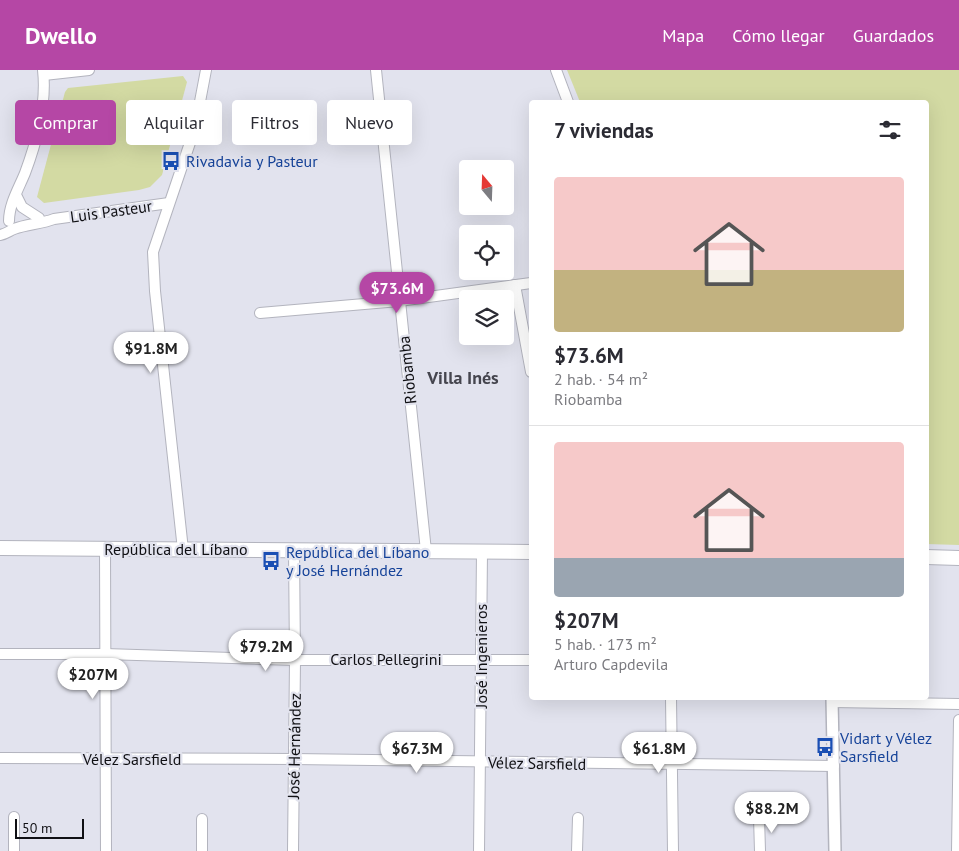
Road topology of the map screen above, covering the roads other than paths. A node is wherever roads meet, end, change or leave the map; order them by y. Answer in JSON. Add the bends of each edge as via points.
{"nodes":[{"id":1,"x":89,"y":70,"type":"edge"},
{"id":2,"x":206,"y":70,"type":"edge"},
{"id":3,"x":376,"y":70,"type":"edge"},
{"id":4,"x":556,"y":70,"type":"edge"},
{"id":5,"x":44,"y":72,"type":"edge"},
{"id":6,"x":567,"y":100,"type":"edge"},
{"id":7,"x":16,"y":195,"type":"junction"},
{"id":8,"x":169,"y":203,"type":"junction"},
{"id":9,"x":40,"y":218,"type":"junction"},
{"id":10,"x":54,"y":219,"type":"junction"},
{"id":11,"x":4,"y":227,"type":"edge"},
{"id":12,"x":529,"y":283,"type":"edge"},
{"id":13,"x":515,"y":285,"type":"junction"},
{"id":14,"x":399,"y":301,"type":"junction"},
{"id":15,"x":260,"y":313,"type":"dead end"},
{"id":16,"x":529,"y":361,"type":"edge"},
{"id":17,"x":0,"y":548,"type":"edge"},
{"id":18,"x":105,"y":549,"type":"junction"},
{"id":19,"x":183,"y":550,"type":"junction"},
{"id":20,"x":294,"y":550,"type":"junction"},
{"id":21,"x":426,"y":551,"type":"junction"},
{"id":22,"x":482,"y":552,"type":"junction"},
{"id":23,"x":529,"y":552,"type":"edge"},
{"id":24,"x":929,"y":557,"type":"edge"},
{"id":25,"x":959,"y":558,"type":"edge"},
{"id":26,"x":0,"y":654,"type":"edge"},
{"id":27,"x":105,"y":654,"type":"junction"},
{"id":28,"x":482,"y":659,"type":"junction"},
{"id":29,"x":295,"y":660,"type":"junction"},
{"id":30,"x":529,"y":660,"type":"edge"},
{"id":31,"x":671,"y":700,"type":"edge"},
{"id":32,"x":832,"y":700,"type":"edge"},
{"id":33,"x":959,"y":704,"type":"edge"},
{"id":34,"x":959,"y":720,"type":"edge"},
{"id":35,"x":0,"y":758,"type":"edge"},
{"id":36,"x":105,"y":759,"type":"junction"},
{"id":37,"x":294,"y":759,"type":"junction"},
{"id":38,"x":480,"y":763,"type":"junction"},
{"id":39,"x":672,"y":765,"type":"junction"},
{"id":40,"x":834,"y":766,"type":"junction"},
{"id":41,"x":14,"y":817,"type":"dead end"},
{"id":42,"x":759,"y":817,"type":"dead end"},
{"id":43,"x":578,"y":818,"type":"dead end"},
{"id":44,"x":202,"y":819,"type":"dead end"},
{"id":45,"x":14,"y":851,"type":"edge"},
{"id":46,"x":106,"y":851,"type":"edge"},
{"id":47,"x":202,"y":851,"type":"edge"},
{"id":48,"x":293,"y":851,"type":"edge"},
{"id":49,"x":479,"y":851,"type":"edge"},
{"id":50,"x":577,"y":851,"type":"edge"},
{"id":51,"x":673,"y":851,"type":"edge"},
{"id":52,"x":760,"y":851,"type":"edge"},
{"id":53,"x":835,"y":851,"type":"edge"},
{"id":54,"x":957,"y":851,"type":"edge"}],
"edges":[{"from":1,"to":5,"type":"street"},
{"from":2,"to":8,"type":"street","via":[[195,128]]},
{"from":3,"to":14,"type":"street","name":"Riobamba"},
{"from":4,"to":6,"type":"street"},
{"from":5,"to":7,"type":"street","via":[[39,128]]},
{"from":7,"to":9,"type":"street","via":[[22,207]]},
{"from":7,"to":11,"type":"street"},
{"from":8,"to":10,"type":"street","name":"Luis Pasteur"},
{"from":8,"to":19,"type":"street","via":[[153,252],[153,275]]},
{"from":9,"to":10,"type":"street","name":"Luis Pasteur"},
{"from":9,"to":11,"type":"street","name":"Luis Pasteur"},
{"from":10,"to":11,"type":"street","name":"Luis Pasteur"},
{"from":12,"to":13,"type":"street"},
{"from":13,"to":14,"type":"street"},
{"from":13,"to":16,"type":"street"},
{"from":14,"to":15,"type":"street"},
{"from":14,"to":21,"type":"street","name":"Riobamba"},
{"from":17,"to":18,"type":"main road","name":"República del Líbano"},
{"from":18,"to":19,"type":"main road","name":"República del Líbano"},
{"from":18,"to":27,"type":"street"},
{"from":19,"to":20,"type":"main road","name":"República del Líbano"},
{"from":20,"to":21,"type":"main road","name":"República del Líbano"},
{"from":20,"to":29,"type":"street","name":"José Hernández"},
{"from":21,"to":22,"type":"main road","name":"República del Líbano"},
{"from":22,"to":23,"type":"main road","name":"República del Líbano"},
{"from":22,"to":28,"type":"street","name":"José Ingenieros"},
{"from":24,"to":25,"type":"main road"},
{"from":26,"to":27,"type":"street","name":"Carlos Pellegrini"},
{"from":27,"to":29,"type":"street","name":"Carlos Pellegrini"},
{"from":27,"to":36,"type":"street"},
{"from":28,"to":29,"type":"street","name":"Carlos Pellegrini"},
{"from":28,"to":30,"type":"street","name":"Carlos Pellegrini"},
{"from":28,"to":38,"type":"street","name":"José Ingenieros"},
{"from":29,"to":37,"type":"street","name":"José Hernández"},
{"from":31,"to":39,"type":"street"},
{"from":32,"to":33,"type":"street"},
{"from":32,"to":40,"type":"street"},
{"from":34,"to":54,"type":"street"},
{"from":35,"to":36,"type":"street","name":"Vélez Sarsfield"},
{"from":36,"to":37,"type":"street","name":"Vélez Sarsfield"},
{"from":36,"to":46,"type":"street"},
{"from":37,"to":38,"type":"street","name":"Vélez Sarsfield"},
{"from":37,"to":48,"type":"street","name":"José Hernández"},
{"from":38,"to":39,"type":"street","name":"Vélez Sarsfield"},
{"from":38,"to":49,"type":"street","name":"José Ingenieros"},
{"from":39,"to":40,"type":"street","name":"Vélez Sarsfield"},
{"from":39,"to":51,"type":"street"},
{"from":40,"to":53,"type":"street"},
{"from":41,"to":45,"type":"street"},
{"from":42,"to":52,"type":"street"},
{"from":43,"to":50,"type":"street"},
{"from":44,"to":47,"type":"street"}]}
